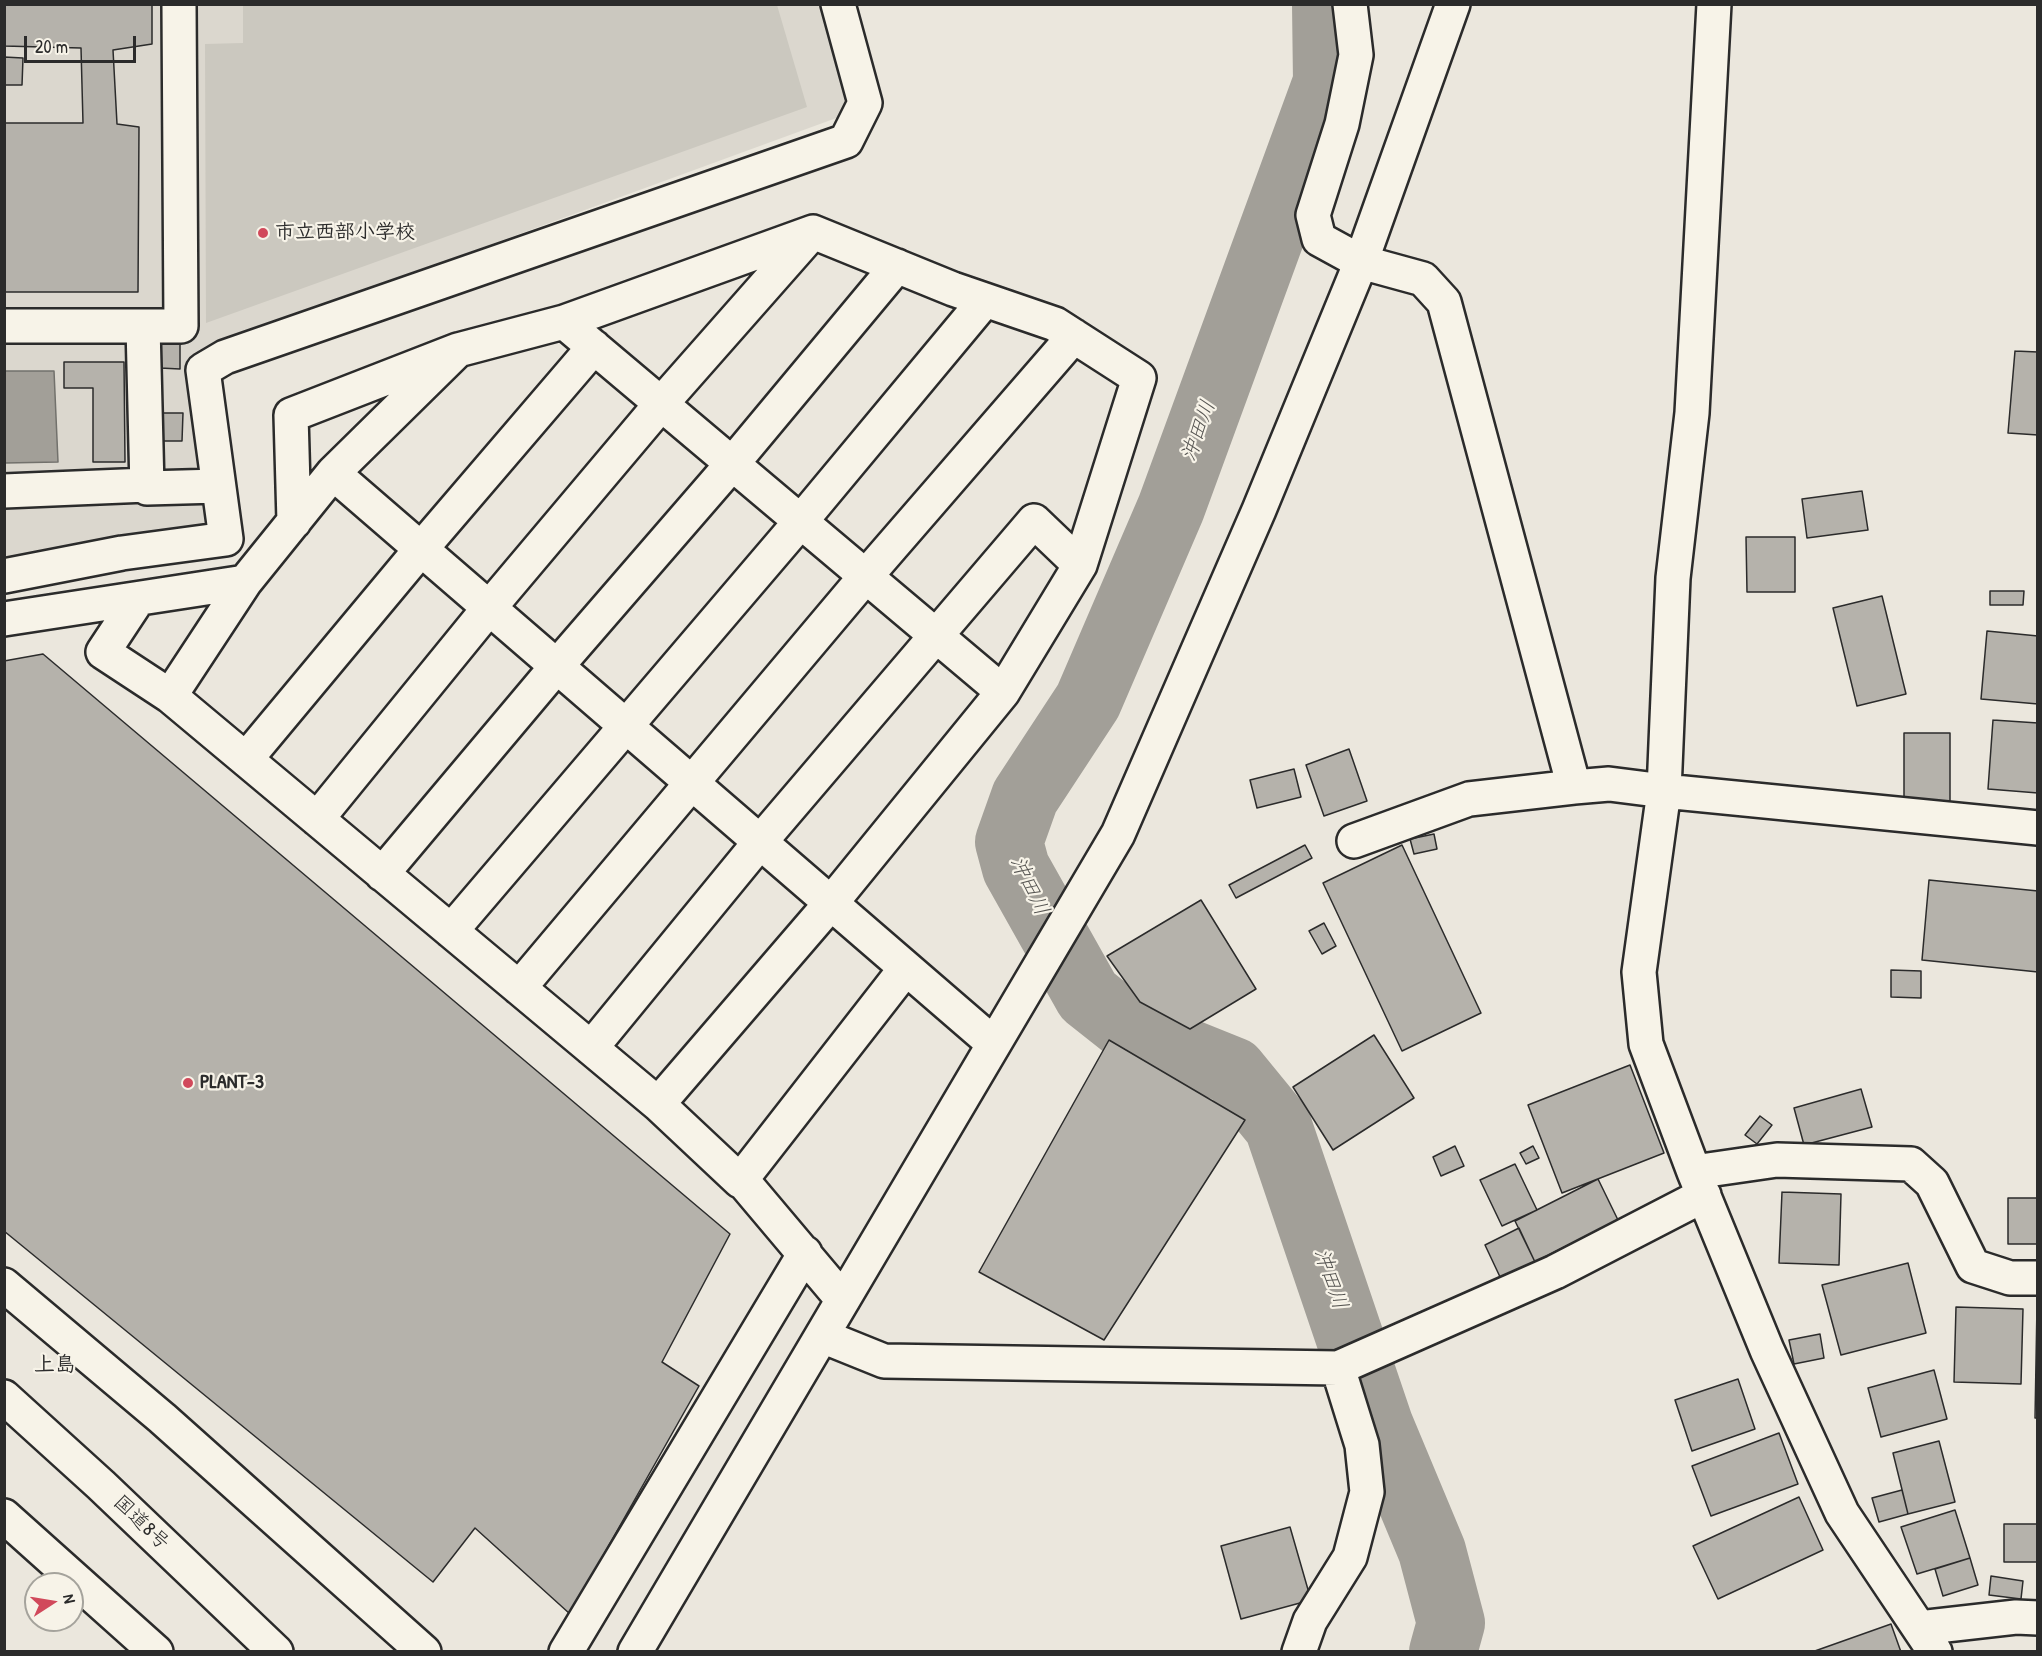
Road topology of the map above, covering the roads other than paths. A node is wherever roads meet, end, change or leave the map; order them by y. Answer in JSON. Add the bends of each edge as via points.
{"nodes":[{"id":1,"x":179,"y":4,"type":"edge"},
{"id":2,"x":838,"y":4,"type":"edge"},
{"id":3,"x":1350,"y":4,"type":"edge"},
{"id":4,"x":1453,"y":4,"type":"edge"},
{"id":5,"x":1714,"y":4,"type":"edge"},
{"id":6,"x":813,"y":232,"type":"junction"},
{"id":7,"x":1361,"y":262,"type":"junction"},
{"id":8,"x":897,"y":266,"type":"junction"},
{"id":9,"x":985,"y":300,"type":"junction"},
{"id":10,"x":564,"y":322,"type":"junction"},
{"id":11,"x":4,"y":326,"type":"edge"},
{"id":12,"x":143,"y":326,"type":"junction"},
{"id":13,"x":1074,"y":336,"type":"junction"},
{"id":14,"x":594,"y":347,"type":"junction"},
{"id":15,"x":458,"y":350,"type":"junction"},
{"id":16,"x":661,"y":404,"type":"junction"},
{"id":17,"x":732,"y":464,"type":"junction"},
{"id":18,"x":333,"y":473,"type":"junction"},
{"id":19,"x":147,"y":485,"type":"junction"},
{"id":20,"x":218,"y":486,"type":"junction"},
{"id":21,"x":4,"y":490,"type":"edge"},
{"id":22,"x":801,"y":521,"type":"junction"},
{"id":23,"x":294,"y":522,"type":"junction"},
{"id":24,"x":421,"y":549,"type":"junction"},
{"id":25,"x":1080,"y":565,"type":"junction"},
{"id":26,"x":4,"y":576,"type":"edge"},
{"id":27,"x":866,"y":576,"type":"junction"},
{"id":28,"x":245,"y":582,"type":"junction"},
{"id":29,"x":138,"y":599,"type":"junction"},
{"id":30,"x":489,"y":608,"type":"junction"},
{"id":31,"x":4,"y":619,"type":"edge"},
{"id":32,"x":937,"y":636,"type":"junction"},
{"id":33,"x":556,"y":666,"type":"junction"},
{"id":34,"x":1003,"y":692,"type":"junction"},
{"id":35,"x":170,"y":696,"type":"junction"},
{"id":36,"x":626,"y":726,"type":"junction"},
{"id":37,"x":246,"y":759,"type":"junction"},
{"id":38,"x":691,"y":782,"type":"junction"},
{"id":39,"x":1574,"y":787,"type":"junction"},
{"id":40,"x":1664,"y":792,"type":"junction"},
{"id":41,"x":317,"y":819,"type":"junction"},
{"id":42,"x":2037,"y":828,"type":"edge"},
{"id":43,"x":1354,"y":841,"type":"dead end"},
{"id":44,"x":760,"y":842,"type":"junction"},
{"id":45,"x":382,"y":874,"type":"junction"},
{"id":46,"x":831,"y":903,"type":"junction"},
{"id":47,"x":451,"y":931,"type":"junction"},
{"id":48,"x":906,"y":968,"type":"junction"},
{"id":49,"x":519,"y":988,"type":"junction"},
{"id":50,"x":994,"y":1044,"type":"junction"},
{"id":51,"x":591,"y":1048,"type":"junction"},
{"id":52,"x":658,"y":1104,"type":"junction"},
{"id":53,"x":741,"y":1179,"type":"junction"},
{"id":54,"x":1699,"y":1183,"type":"junction"},
{"id":55,"x":805,"y":1253,"type":"junction"},
{"id":56,"x":2037,"y":1278,"type":"edge"},
{"id":57,"x":4,"y":1285,"type":"edge"},
{"id":58,"x":843,"y":1300,"type":"junction"},
{"id":59,"x":822,"y":1336,"type":"junction"},
{"id":60,"x":1338,"y":1368,"type":"junction"},
{"id":61,"x":4,"y":1397,"type":"edge"},
{"id":62,"x":4,"y":1516,"type":"edge"},
{"id":63,"x":2037,"y":1618,"type":"edge"},
{"id":64,"x":1927,"y":1640,"type":"edge"},
{"id":65,"x":156,"y":1652,"type":"edge"},
{"id":66,"x":276,"y":1652,"type":"edge"},
{"id":67,"x":424,"y":1652,"type":"edge"},
{"id":68,"x":566,"y":1652,"type":"edge"},
{"id":69,"x":635,"y":1652,"type":"edge"},
{"id":70,"x":1299,"y":1652,"type":"edge"}],
"edges":[{"from":1,"to":12,"type":"main road","via":[[181,326]]},
{"from":2,"to":20,"type":"main road","via":[[865,103],[846,141],[225,357],[203,370]]},
{"from":3,"to":7,"type":"main road","via":[[1356,55],[1342,124],[1313,215],[1319,239]]},
{"from":4,"to":7,"type":"main road"},
{"from":5,"to":40,"type":"main road","via":[[1692,413],[1673,578]]},
{"from":6,"to":8,"type":"main road"},
{"from":6,"to":10,"type":"main road"},
{"from":6,"to":16,"type":"main road"},
{"from":7,"to":39,"type":"main road","via":[[1424,279],[1444,302]]},
{"from":7,"to":50,"type":"main road","via":[[1259,510],[1118,834]]},
{"from":8,"to":9,"type":"main road"},
{"from":8,"to":17,"type":"main road"},
{"from":9,"to":13,"type":"main road","via":[[1055,324]]},
{"from":9,"to":22,"type":"main road"},
{"from":10,"to":14,"type":"main road"},
{"from":10,"to":15,"type":"main road"},
{"from":11,"to":12,"type":"main road"},
{"from":12,"to":19,"type":"main road"},
{"from":13,"to":25,"type":"main road","via":[[1139,378]]},
{"from":13,"to":27,"type":"main road"},
{"from":14,"to":16,"type":"main road"},
{"from":14,"to":24,"type":"main road"},
{"from":15,"to":18,"type":"main road"},
{"from":15,"to":23,"type":"main road","via":[[291,415]]},
{"from":16,"to":17,"type":"main road"},
{"from":16,"to":30,"type":"main road"},
{"from":17,"to":22,"type":"main road"},
{"from":17,"to":33,"type":"main road"},
{"from":18,"to":23,"type":"main road"},
{"from":18,"to":24,"type":"main road"},
{"from":19,"to":20,"type":"main road"},
{"from":19,"to":21,"type":"main road"},
{"from":20,"to":26,"type":"main road","via":[[226,539],[122,553]]},
{"from":22,"to":27,"type":"main road"},
{"from":22,"to":36,"type":"main road"},
{"from":23,"to":28,"type":"main road"},
{"from":24,"to":30,"type":"main road"},
{"from":24,"to":37,"type":"main road"},
{"from":25,"to":32,"type":"main road","via":[[1034,521]]},
{"from":25,"to":34,"type":"main road"},
{"from":27,"to":32,"type":"main road"},
{"from":27,"to":38,"type":"main road"},
{"from":28,"to":29,"type":"main road"},
{"from":28,"to":35,"type":"main road"},
{"from":29,"to":31,"type":"main road"},
{"from":29,"to":35,"type":"main road","via":[[103,652]]},
{"from":30,"to":33,"type":"main road"},
{"from":30,"to":41,"type":"main road"},
{"from":32,"to":34,"type":"main road"},
{"from":32,"to":44,"type":"main road"},
{"from":33,"to":36,"type":"main road"},
{"from":33,"to":45,"type":"main road"},
{"from":34,"to":46,"type":"main road"},
{"from":35,"to":37,"type":"main road"},
{"from":36,"to":38,"type":"main road"},
{"from":36,"to":47,"type":"main road"},
{"from":37,"to":41,"type":"main road"},
{"from":38,"to":44,"type":"main road"},
{"from":38,"to":49,"type":"main road"},
{"from":39,"to":40,"type":"main road","via":[[1610,784]]},
{"from":39,"to":43,"type":"main road","via":[[1469,799]]},
{"from":40,"to":42,"type":"main road"},
{"from":40,"to":54,"type":"main road","via":[[1639,972],[1646,1044]]},
{"from":41,"to":45,"type":"main road"},
{"from":44,"to":46,"type":"main road"},
{"from":44,"to":51,"type":"main road"},
{"from":45,"to":47,"type":"main road"},
{"from":46,"to":48,"type":"main road"},
{"from":46,"to":52,"type":"main road"},
{"from":47,"to":49,"type":"main road"},
{"from":48,"to":50,"type":"main road"},
{"from":48,"to":53,"type":"main road"},
{"from":49,"to":51,"type":"main road"},
{"from":50,"to":58,"type":"main road"},
{"from":51,"to":52,"type":"main road"},
{"from":52,"to":53,"type":"main road"},
{"from":53,"to":55,"type":"main road"},
{"from":54,"to":56,"type":"main road","via":[[1777,1160],[1911,1164],[1932,1183],[1973,1266],[2010,1278]]},
{"from":54,"to":60,"type":"main road","via":[[1555,1272]]},
{"from":54,"to":64,"type":"main road","via":[[1767,1350],[1842,1513]]},
{"from":55,"to":58,"type":"main road"},
{"from":55,"to":68,"type":"main road"},
{"from":57,"to":67,"type":"main road","via":[[162,1418]]},
{"from":58,"to":59,"type":"main road"},
{"from":59,"to":60,"type":"main road","via":[[884,1361]]},
{"from":59,"to":69,"type":"main road"},
{"from":60,"to":70,"type":"main road","via":[[1362,1445],[1367,1492],[1350,1557],[1310,1621]]},
{"from":61,"to":66,"type":"main road","name":"国道8号"},
{"from":62,"to":65,"type":"main road"},
{"from":63,"to":64,"type":"main road","via":[[2016,1617]]}]}
